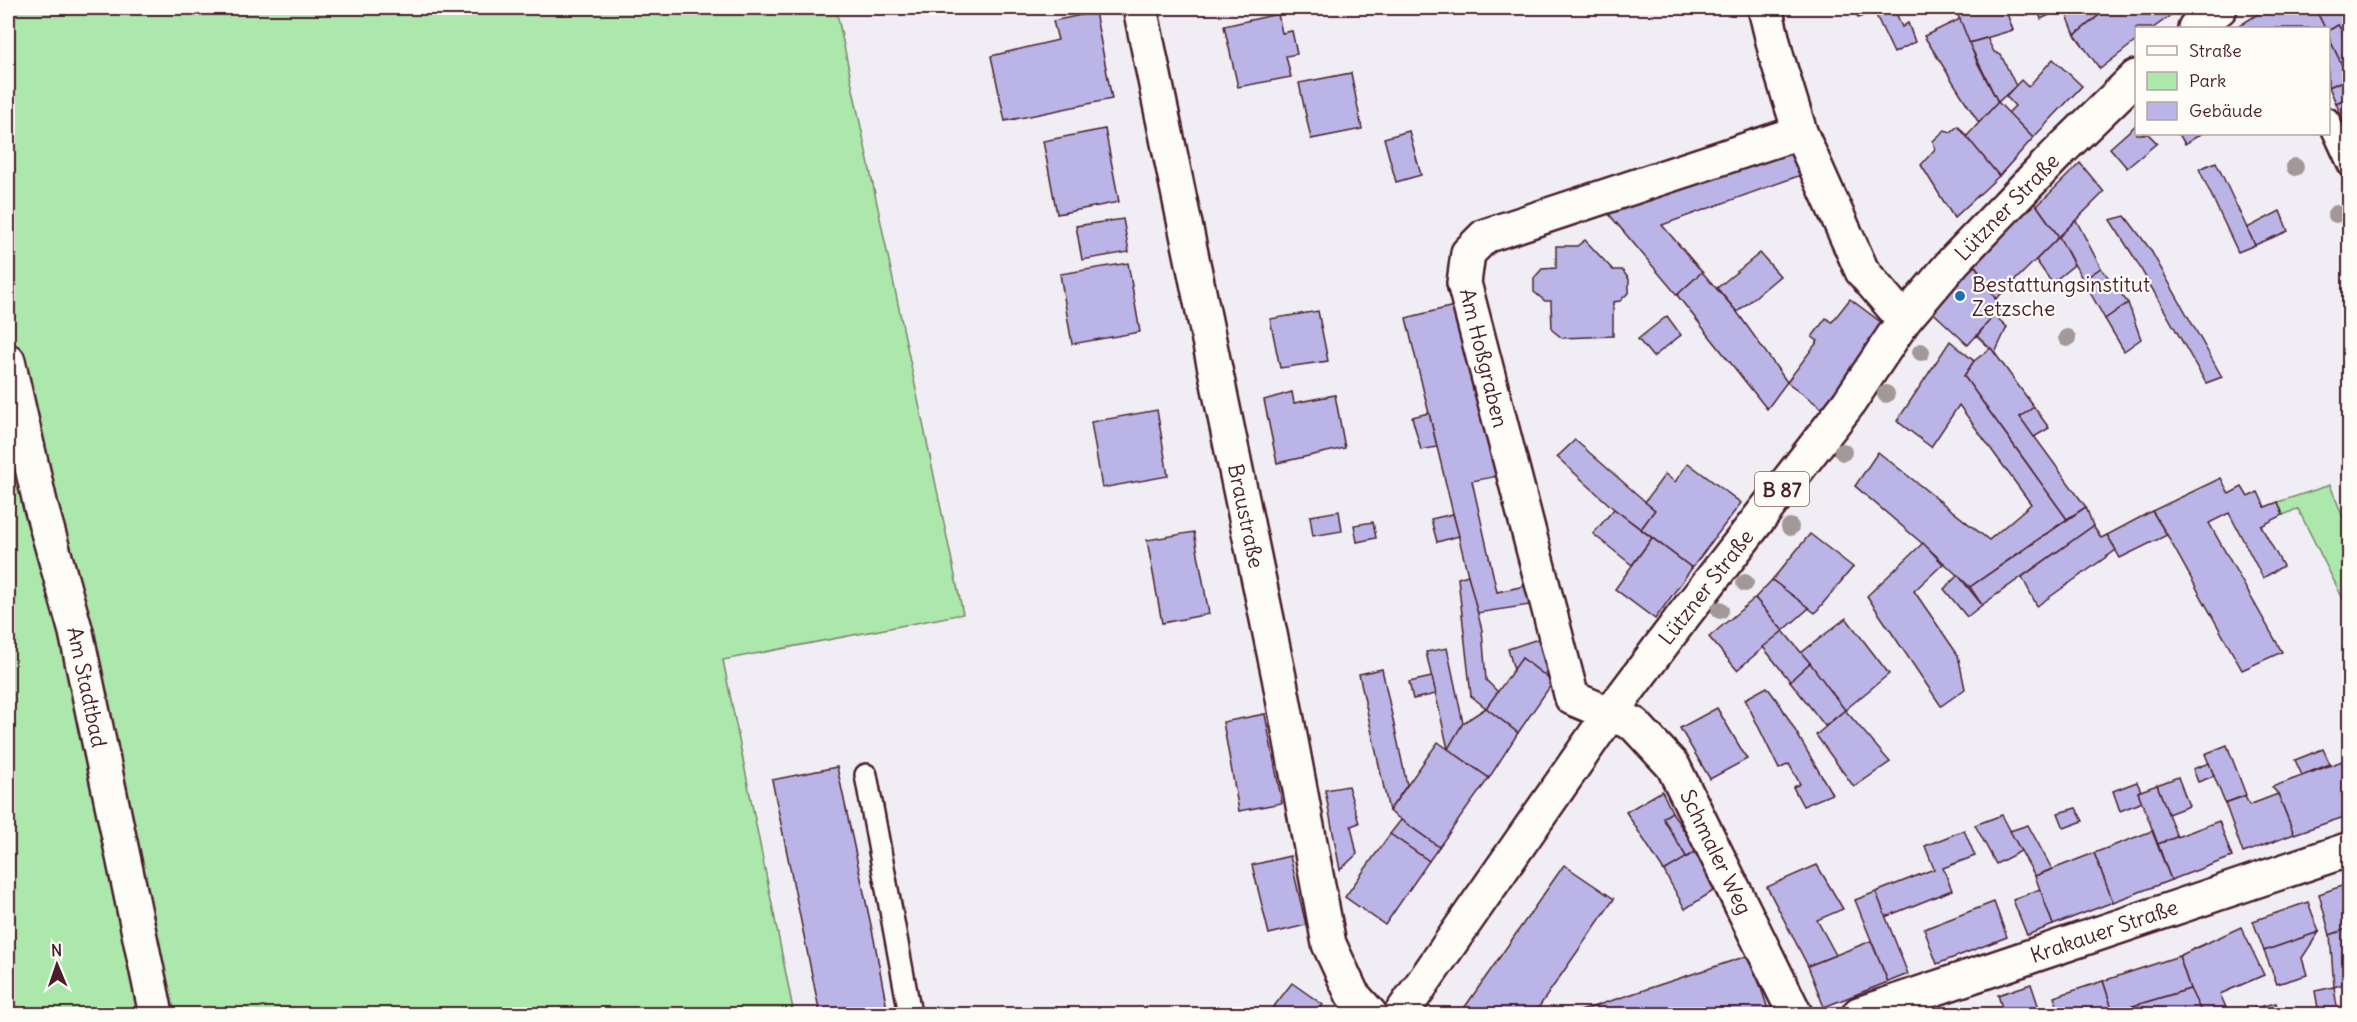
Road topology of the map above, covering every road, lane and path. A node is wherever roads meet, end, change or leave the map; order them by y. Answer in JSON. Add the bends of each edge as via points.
{"nodes":[{"id":1,"x":1140,"y":8,"type":"edge"},
{"id":2,"x":1765,"y":8,"type":"edge"},
{"id":3,"x":2220,"y":8,"type":"edge"},
{"id":4,"x":2196,"y":27,"type":"edge"},
{"id":5,"x":2135,"y":78,"type":"edge"},
{"id":6,"x":2330,"y":124,"type":"edge"},
{"id":7,"x":1800,"y":132,"type":"junction"},
{"id":8,"x":2349,"y":167,"type":"edge"},
{"id":9,"x":1904,"y":320,"type":"junction"},
{"id":10,"x":8,"y":365,"type":"edge"},
{"id":11,"x":1609,"y":716,"type":"junction"},
{"id":12,"x":866,"y":775,"type":"dead end"},
{"id":13,"x":2349,"y":849,"type":"edge"},
{"id":14,"x":156,"y":1014,"type":"edge"},
{"id":15,"x":910,"y":1014,"type":"edge"},
{"id":16,"x":1370,"y":1014,"type":"edge"},
{"id":17,"x":1401,"y":1014,"type":"edge"},
{"id":18,"x":1795,"y":1014,"type":"edge"},
{"id":19,"x":1859,"y":1014,"type":"edge"}],
"edges":[{"from":1,"to":16,"type":"street","name":"Braustraße","via":[[1279,677],[1329,944],[1352,994]]},
{"from":2,"to":7,"type":"street"},
{"from":3,"to":4,"type":"street"},
{"from":5,"to":9,"type":"street","name":"Lützner Straße","number":"B 87","via":[[1962,252]]},
{"from":6,"to":8,"type":"lane"},
{"from":7,"to":9,"type":"street","via":[[1862,271]]},
{"from":7,"to":11,"type":"street","name":"Am Hoßgraben","via":[[1485,236],[1468,253],[1464,282],[1572,698]]},
{"from":9,"to":11,"type":"street","name":"Lützner Straße","number":"B 87","via":[[1848,404]]},
{"from":10,"to":14,"type":"street","name":"Am Stadtbad","via":[[41,507],[76,632]]},
{"from":11,"to":17,"type":"street","name":"Lützner Straße","number":"B 87"},
{"from":11,"to":18,"type":"street","name":"Schmaler Weg","via":[[1634,724],[1673,766]]},
{"from":12,"to":15,"type":"lane"},
{"from":13,"to":19,"type":"street","name":"Krakauer Straße"}]}
